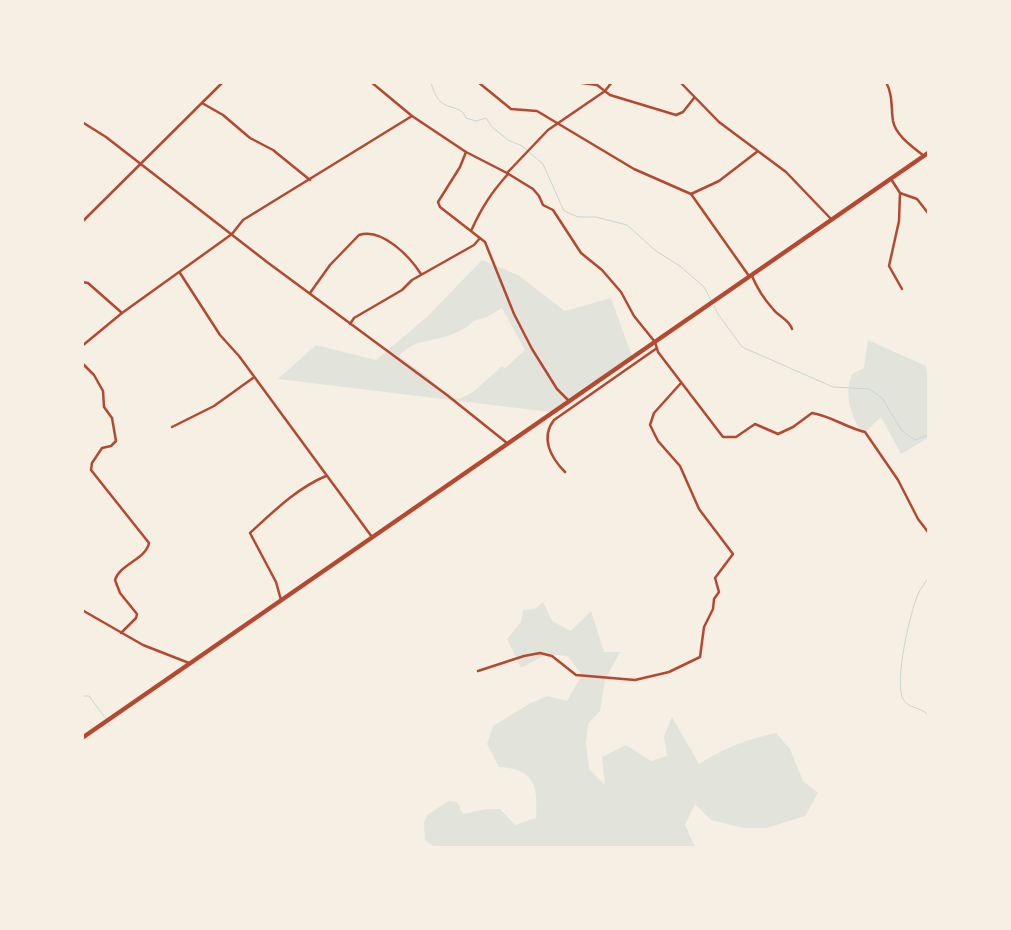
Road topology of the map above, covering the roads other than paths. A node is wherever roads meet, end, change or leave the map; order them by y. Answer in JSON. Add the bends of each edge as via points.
{"nodes":[{"id":1,"x":223,"y":82,"type":"edge"},
{"id":2,"x":371,"y":82,"type":"edge"},
{"id":3,"x":478,"y":82,"type":"edge"},
{"id":4,"x":575,"y":82,"type":"edge"},
{"id":5,"x":612,"y":82,"type":"edge"},
{"id":6,"x":680,"y":82,"type":"edge"},
{"id":7,"x":886,"y":82,"type":"edge"},
{"id":8,"x":604,"y":91,"type":"junction"},
{"id":9,"x":694,"y":98,"type":"junction"},
{"id":10,"x":202,"y":103,"type":"junction"},
{"id":11,"x":412,"y":116,"type":"junction"},
{"id":12,"x":82,"y":122,"type":"edge"},
{"id":13,"x":558,"y":122,"type":"junction"},
{"id":14,"x":758,"y":151,"type":"junction"},
{"id":15,"x":466,"y":152,"type":"junction"},
{"id":16,"x":926,"y":154,"type":"edge"},
{"id":17,"x":140,"y":165,"type":"junction"},
{"id":18,"x":508,"y":173,"type":"junction"},
{"id":19,"x":891,"y":179,"type":"junction"},
{"id":20,"x":310,"y":180,"type":"junction"},
{"id":21,"x":900,"y":193,"type":"junction"},
{"id":22,"x":692,"y":194,"type":"junction"},
{"id":23,"x":928,"y":212,"type":"edge"},
{"id":24,"x":832,"y":220,"type":"junction"},
{"id":25,"x":82,"y":222,"type":"edge"},
{"id":26,"x":472,"y":231,"type":"junction"},
{"id":27,"x":232,"y":234,"type":"junction"},
{"id":28,"x":480,"y":238,"type":"junction"},
{"id":29,"x":180,"y":273,"type":"junction"},
{"id":30,"x":422,"y":274,"type":"junction"},
{"id":31,"x":751,"y":276,"type":"junction"},
{"id":32,"x":82,"y":282,"type":"edge"},
{"id":33,"x":902,"y":289,"type":"dead end"},
{"id":34,"x":310,"y":293,"type":"junction"},
{"id":35,"x":122,"y":313,"type":"junction"},
{"id":36,"x":350,"y":324,"type":"junction"},
{"id":37,"x":792,"y":329,"type":"dead end"},
{"id":38,"x":655,"y":342,"type":"junction"},
{"id":39,"x":82,"y":346,"type":"edge"},
{"id":40,"x":656,"y":348,"type":"junction"},
{"id":41,"x":82,"y":364,"type":"edge"},
{"id":42,"x":253,"y":378,"type":"junction"},
{"id":43,"x":681,"y":383,"type":"junction"},
{"id":44,"x":569,"y":401,"type":"junction"},
{"id":45,"x":172,"y":427,"type":"dead end"},
{"id":46,"x":507,"y":443,"type":"junction"},
{"id":47,"x":565,"y":472,"type":"dead end"},
{"id":48,"x":326,"y":476,"type":"junction"},
{"id":49,"x":928,"y":532,"type":"edge"},
{"id":50,"x":372,"y":537,"type":"junction"},
{"id":51,"x":281,"y":600,"type":"junction"},
{"id":52,"x":82,"y":610,"type":"edge"},
{"id":53,"x":121,"y":632,"type":"junction"},
{"id":54,"x":190,"y":664,"type":"junction"},
{"id":55,"x":478,"y":671,"type":"dead end"},
{"id":56,"x":82,"y":738,"type":"edge"}],
"edges":[{"from":1,"to":10,"type":"street"},
{"from":2,"to":11,"type":"street"},
{"from":3,"to":13,"type":"street","via":[[510,109],[529,109]]},
{"from":4,"to":8,"type":"street","via":[[593,84]]},
{"from":5,"to":8,"type":"street"},
{"from":6,"to":9,"type":"street"},
{"from":7,"to":16,"type":"street","via":[[897,130]]},
{"from":8,"to":9,"type":"street","via":[[676,115],[683,112]]},
{"from":8,"to":13,"type":"street"},
{"from":9,"to":14,"type":"street","via":[[719,122]]},
{"from":10,"to":17,"type":"street"},
{"from":10,"to":20,"type":"street","via":[[223,115],[250,138],[273,150]]},
{"from":11,"to":15,"type":"street"},
{"from":11,"to":20,"type":"street"},
{"from":12,"to":17,"type":"street"},
{"from":13,"to":18,"type":"street"},
{"from":13,"to":22,"type":"street","via":[[634,169]]},
{"from":14,"to":22,"type":"street","via":[[719,181]]},
{"from":14,"to":24,"type":"street","via":[[786,172]]},
{"from":15,"to":18,"type":"street"},
{"from":15,"to":26,"type":"street","via":[[438,202],[440,207]]},
{"from":16,"to":19,"type":"main road"},
{"from":17,"to":25,"type":"street"},
{"from":17,"to":27,"type":"street"},
{"from":18,"to":26,"type":"street","via":[[486,200]]},
{"from":18,"to":38,"type":"street","via":[[553,210],[581,253],[621,292],[634,316]]},
{"from":19,"to":21,"type":"street"},
{"from":19,"to":24,"type":"main road"},
{"from":20,"to":27,"type":"street","via":[[243,220]]},
{"from":21,"to":23,"type":"street","via":[[917,199]]},
{"from":21,"to":33,"type":"street","via":[[899,222],[889,266]]},
{"from":22,"to":31,"type":"street"},
{"from":24,"to":31,"type":"main road"},
{"from":26,"to":28,"type":"street"},
{"from":27,"to":29,"type":"street"},
{"from":27,"to":34,"type":"street"},
{"from":28,"to":30,"type":"street"},
{"from":28,"to":44,"type":"street","via":[[485,242],[532,349],[557,389]]},
{"from":29,"to":35,"type":"street"},
{"from":29,"to":42,"type":"street","via":[[220,335]]},
{"from":30,"to":34,"type":"street","via":[[414,263],[386,240],[365,233],[359,235],[330,265]]},
{"from":30,"to":36,"type":"street","via":[[382,303],[354,318]]},
{"from":31,"to":37,"type":"street","via":[[757,288]]},
{"from":31,"to":38,"type":"main road"},
{"from":32,"to":35,"type":"street","via":[[88,283]]},
{"from":34,"to":36,"type":"street"},
{"from":35,"to":39,"type":"street"},
{"from":36,"to":46,"type":"street"},
{"from":38,"to":40,"type":"street"},
{"from":38,"to":44,"type":"main road"},
{"from":40,"to":43,"type":"street"},
{"from":40,"to":47,"type":"street","via":[[554,420],[550,426],[548,449]]},
{"from":41,"to":53,"type":"street","via":[[94,375],[103,391],[104,407],[112,418],[116,441],[102,448],[91,470],[149,543],[117,574],[115,580],[114,584],[137,614]]},
{"from":42,"to":45,"type":"street","via":[[214,406]]},
{"from":42,"to":48,"type":"street"},
{"from":43,"to":49,"type":"street","via":[[725,438],[736,437],[755,424],[778,434],[812,413],[852,430],[865,432]]},
{"from":43,"to":55,"type":"street","via":[[654,413],[650,425],[658,441],[680,466],[703,514],[733,554],[715,578],[719,592],[704,627],[700,657],[669,672],[635,680],[576,675],[552,656],[540,653]]},
{"from":44,"to":46,"type":"main road"},
{"from":46,"to":50,"type":"main road"},
{"from":48,"to":50,"type":"street"},
{"from":48,"to":51,"type":"street","via":[[297,492],[250,533],[276,582]]},
{"from":50,"to":51,"type":"main road"},
{"from":51,"to":54,"type":"main road"},
{"from":52,"to":53,"type":"street"},
{"from":53,"to":54,"type":"street","via":[[171,658]]},
{"from":54,"to":56,"type":"main road"}]}
